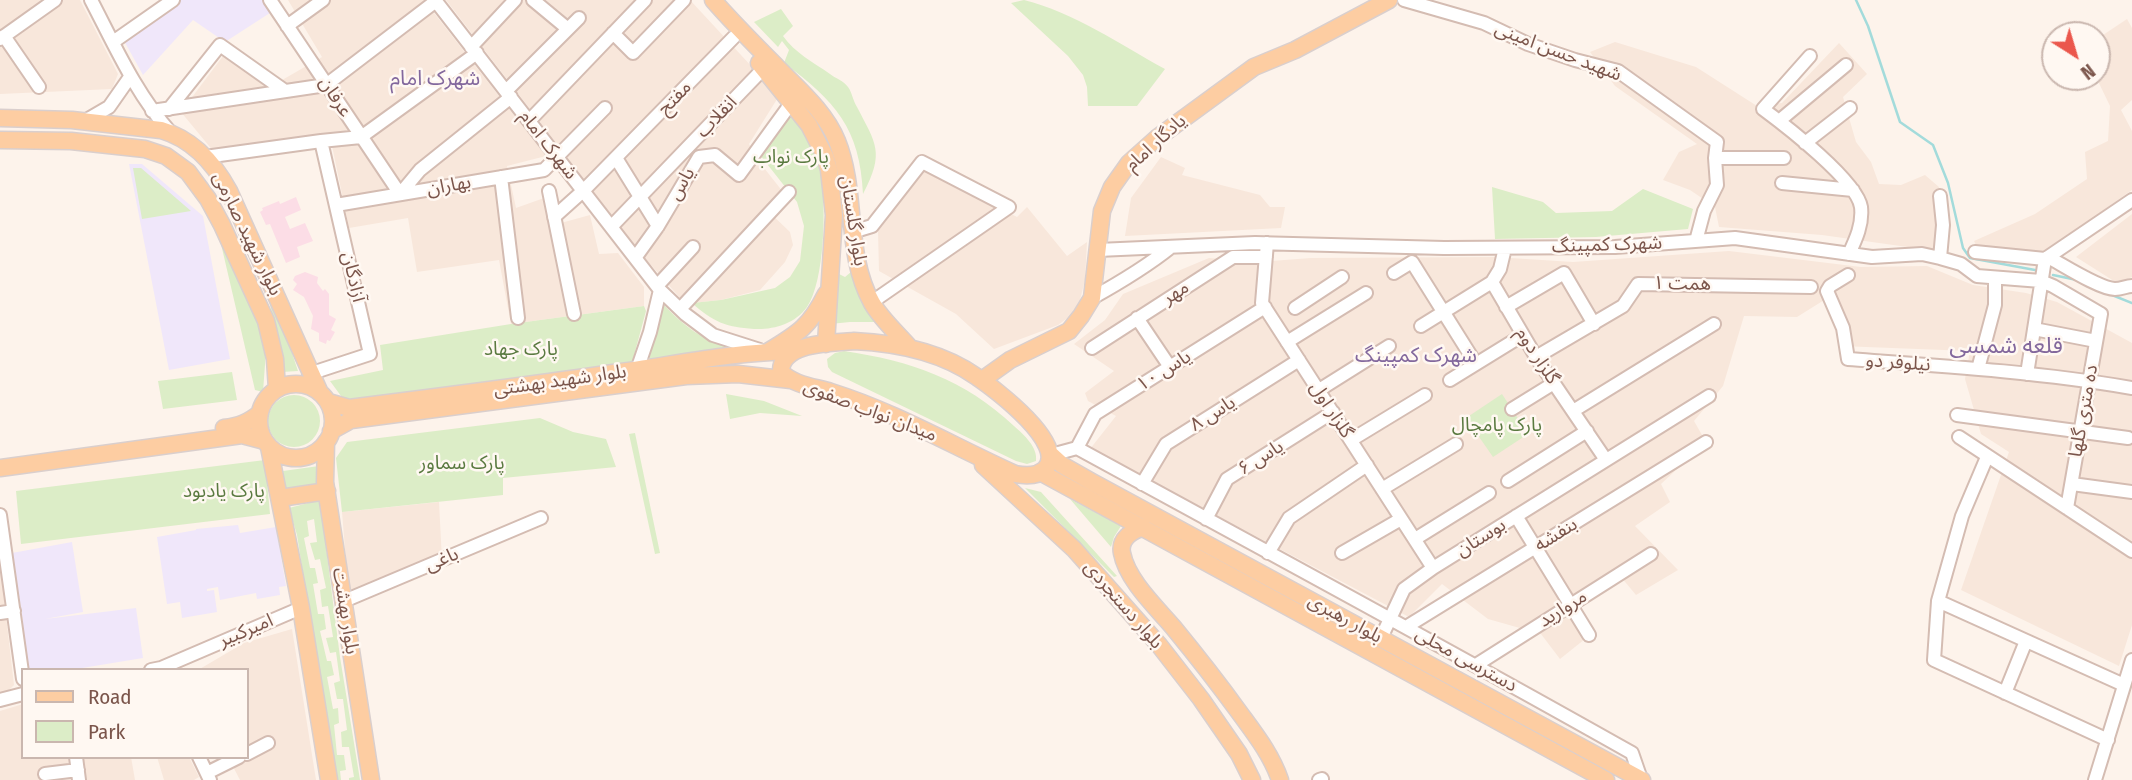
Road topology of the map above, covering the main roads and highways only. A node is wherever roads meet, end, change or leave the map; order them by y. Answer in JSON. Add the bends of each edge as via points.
{"nodes":[{"id":1,"x":699,"y":0,"type":"edge"},
{"id":2,"x":713,"y":0,"type":"edge"},
{"id":3,"x":1389,"y":0,"type":"edge"},
{"id":4,"x":0,"y":118,"type":"edge"},
{"id":5,"x":0,"y":140,"type":"edge"},
{"id":6,"x":836,"y":140,"type":"junction"},
{"id":7,"x":821,"y":148,"type":"junction"},
{"id":8,"x":856,"y":258,"type":"junction"},
{"id":9,"x":831,"y":265,"type":"junction"},
{"id":10,"x":829,"y":289,"type":"junction"},
{"id":11,"x":826,"y":344,"type":"junction"},
{"id":12,"x":910,"y":348,"type":"junction"},
{"id":13,"x":793,"y":351,"type":"junction"},
{"id":14,"x":767,"y":352,"type":"junction"},
{"id":15,"x":791,"y":380,"type":"junction"},
{"id":16,"x":982,"y":380,"type":"junction"},
{"id":17,"x":277,"y":389,"type":"junction"},
{"id":18,"x":324,"y":397,"type":"junction"},
{"id":19,"x":260,"y":413,"type":"junction"},
{"id":20,"x":329,"y":437,"type":"junction"},
{"id":21,"x":267,"y":444,"type":"junction"},
{"id":22,"x":968,"y":452,"type":"junction"},
{"id":23,"x":1051,"y":455,"type":"junction"},
{"id":24,"x":0,"y":458,"type":"edge"},
{"id":25,"x":0,"y":468,"type":"edge"},
{"id":26,"x":1040,"y":472,"type":"junction"},
{"id":27,"x":327,"y":491,"type":"junction"},
{"id":28,"x":280,"y":498,"type":"junction"},
{"id":29,"x":1143,"y":527,"type":"junction"},
{"id":30,"x":328,"y":780,"type":"edge"},
{"id":31,"x":370,"y":780,"type":"edge"},
{"id":32,"x":1252,"y":780,"type":"edge"},
{"id":33,"x":1280,"y":780,"type":"edge"},
{"id":34,"x":1606,"y":780,"type":"edge"},
{"id":35,"x":1641,"y":780,"type":"edge"}],
"edges":[{"from":1,"to":7,"type":"main road","name":"بلوار گلستان","via":[[764,68],[809,125]]},
{"from":2,"to":6,"type":"main road","name":"بلوار گلستان","via":[[814,106]]},
{"from":3,"to":16,"type":"main road","name":"یادگار امام","via":[[1254,67],[1129,163],[1102,211],[1092,298],[1082,316],[1069,331],[1010,360]]},
{"from":4,"to":18,"type":"main road","name":"بلوار شهید صارمی","via":[[161,130],[205,157],[229,191]]},
{"from":5,"to":17,"type":"main road","name":"بلوار شهید صارمی","via":[[145,149],[166,156],[188,172],[222,225],[266,321]]},
{"from":6,"to":7,"type":"main road","via":[[825,138]]},
{"from":6,"to":8,"type":"main road","name":"بلوار گلستان","via":[[845,167]]},
{"from":7,"to":9,"type":"main road","name":"بلوار گلستان","via":[[829,170],[834,215]]},
{"from":8,"to":9,"type":"main road","via":[[844,270]]},
{"from":8,"to":12,"type":"main road","name":"بلوار گلستان","via":[[872,302]]},
{"from":9,"to":10,"type":"main road","name":"بلوار گلستان"},
{"from":10,"to":11,"type":"main road","name":"بلوار گلستان"},
{"from":10,"to":14,"type":"main road","via":[[806,327]]},
{"from":11,"to":12,"type":"main road","name":"میدان نواب صفوی","via":[[854,341]]},
{"from":11,"to":13,"type":"main road","name":"میدان نواب صفوی"},
{"from":12,"to":16,"type":"main road","name":"میدان نواب صفوی","via":[[957,365]]},
{"from":13,"to":14,"type":"main road","name":"بلوار شهید بهشتی"},
{"from":13,"to":15,"type":"main road","name":"میدان نواب صفوی","via":[[781,363],[781,372]]},
{"from":14,"to":18,"type":"main road","name":"بلوار شهید بهشتی","via":[[349,408]]},
{"from":15,"to":20,"type":"main road","name":"بلوار شهید بهشتی","via":[[738,374],[686,376],[351,420]]},
{"from":15,"to":22,"type":"main road","name":"میدان نواب صفوی","via":[[904,420]]},
{"from":16,"to":23,"type":"main road","name":"میدان نواب صفوی","via":[[1037,430]]},
{"from":17,"to":18,"type":"main road","via":[[299,384]]},
{"from":17,"to":19,"type":"main road"},
{"from":18,"to":20,"type":"main road","via":[[333,418]]},
{"from":19,"to":21,"type":"main road"},
{"from":19,"to":24,"type":"main road","via":[[239,426]]},
{"from":20,"to":21,"type":"main road","via":[[312,454],[294,458]]},
{"from":20,"to":27,"type":"main road","name":"بلوار بهشت"},
{"from":21,"to":25,"type":"main road","via":[[242,435]]},
{"from":21,"to":28,"type":"main road"},
{"from":22,"to":26,"type":"main road","name":"میدان نواب صفوی","via":[[1015,474]]},
{"from":22,"to":32,"type":"main road","name":"بلوار دستجردی","via":[[1110,588],[1201,699]]},
{"from":23,"to":26,"type":"main road"},
{"from":23,"to":35,"type":"main road","name":"بلوار رهبری","via":[[1092,482]]},
{"from":26,"to":29,"type":"main road","name":"بلوار رهبری"},
{"from":27,"to":28,"type":"main road"},
{"from":27,"to":31,"type":"main road","name":"بلوار بهشت"},
{"from":28,"to":30,"type":"main road"},
{"from":29,"to":33,"type":"main road","name":"بلوار دستجردی","via":[[1123,542],[1126,564],[1138,586],[1205,666],[1266,750]]},
{"from":29,"to":34,"type":"main road","name":"بلوار رهبری"}]}
